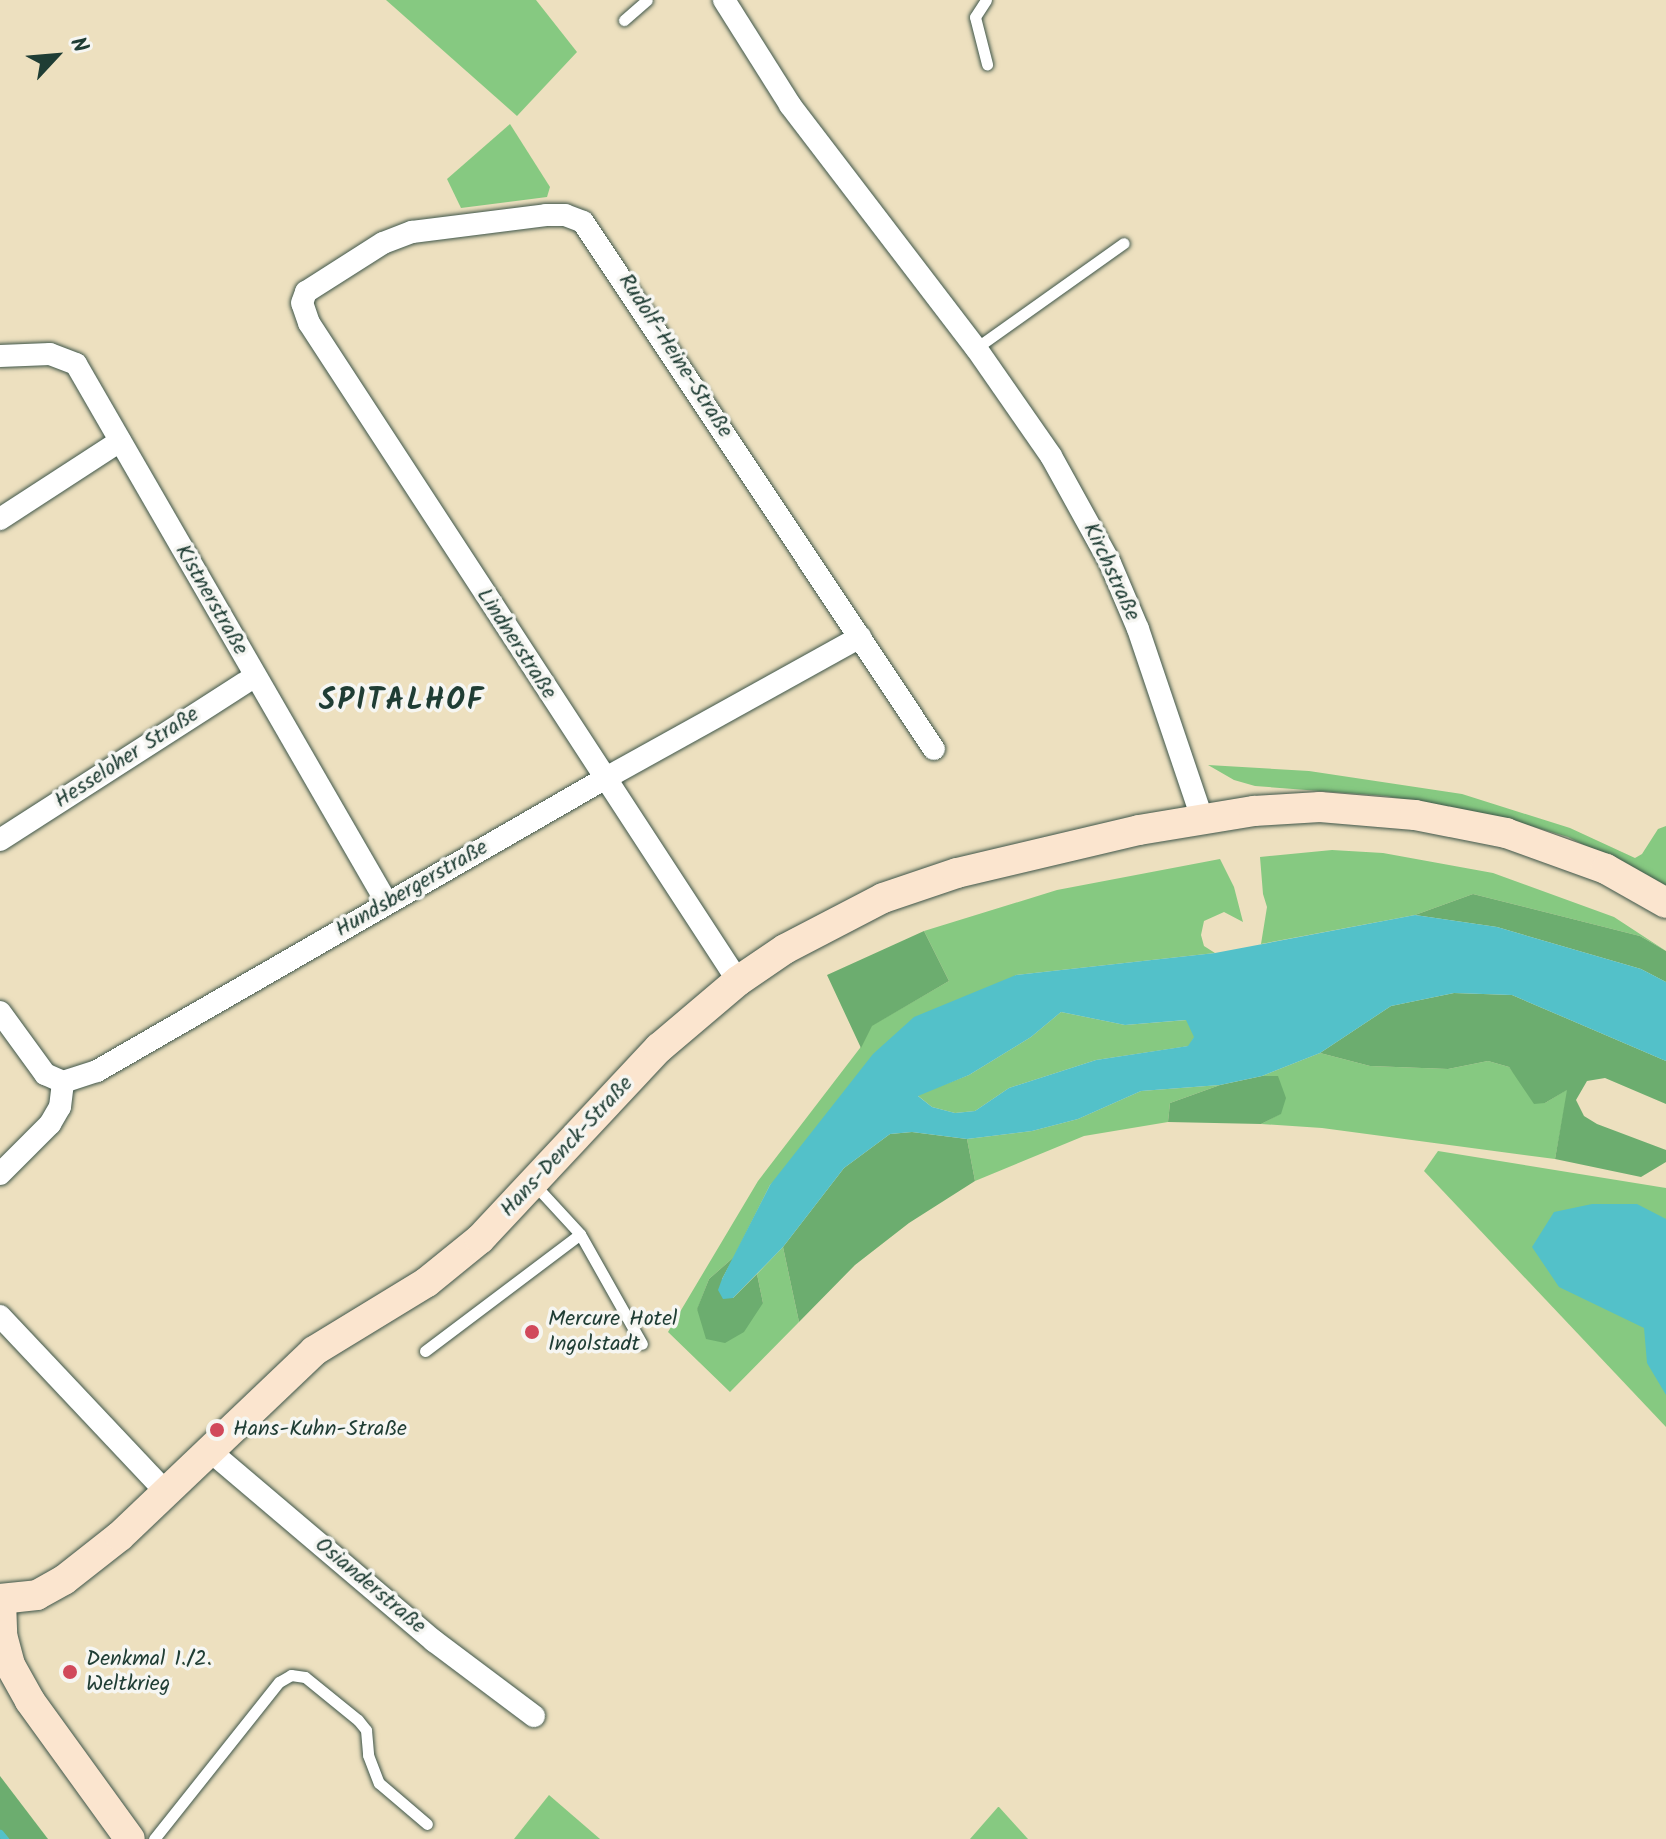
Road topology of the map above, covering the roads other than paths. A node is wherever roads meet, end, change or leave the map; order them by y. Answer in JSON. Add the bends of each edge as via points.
{"nodes":[{"id":1,"x":647,"y":0,"type":"edge"},
{"id":2,"x":724,"y":0,"type":"edge"},
{"id":3,"x":986,"y":0,"type":"edge"},
{"id":4,"x":624,"y":20,"type":"dead end"},
{"id":5,"x":987,"y":64,"type":"dead end"},
{"id":6,"x":1124,"y":243,"type":"dead end"},
{"id":7,"x":302,"y":303,"type":"joint"},
{"id":8,"x":976,"y":348,"type":"junction"},
{"id":9,"x":0,"y":356,"type":"edge"},
{"id":10,"x":120,"y":441,"type":"junction"},
{"id":11,"x":0,"y":519,"type":"edge"},
{"id":12,"x":860,"y":637,"type":"junction"},
{"id":13,"x":255,"y":676,"type":"junction"},
{"id":14,"x":934,"y":749,"type":"dead end"},
{"id":15,"x":604,"y":779,"type":"junction"},
{"id":16,"x":1202,"y":818,"type":"junction"},
{"id":17,"x":0,"y":840,"type":"edge"},
{"id":18,"x":387,"y":903,"type":"junction"},
{"id":19,"x":1666,"y":903,"type":"edge"},
{"id":20,"x":738,"y":981,"type":"junction"},
{"id":21,"x":0,"y":1012,"type":"edge"},
{"id":22,"x":63,"y":1082,"type":"junction"},
{"id":23,"x":0,"y":1174,"type":"edge"},
{"id":24,"x":533,"y":1184,"type":"junction"},
{"id":25,"x":580,"y":1234,"type":"junction"},
{"id":26,"x":0,"y":1316,"type":"edge"},
{"id":27,"x":642,"y":1344,"type":"dead end"},
{"id":28,"x":425,"y":1351,"type":"dead end"},
{"id":29,"x":210,"y":1451,"type":"junction"},
{"id":30,"x":168,"y":1494,"type":"junction"},
{"id":31,"x":0,"y":1599,"type":"edge"},
{"id":32,"x":534,"y":1716,"type":"dead end"},
{"id":33,"x":427,"y":1824,"type":"dead end"},
{"id":34,"x":130,"y":1839,"type":"edge"},
{"id":35,"x":154,"y":1839,"type":"edge"}],
"edges":[{"from":1,"to":4,"type":"lane"},
{"from":2,"to":8,"type":"street","name":"Kirchstraße","via":[[790,105]]},
{"from":3,"to":5,"type":"lane","via":[[975,17]]},
{"from":6,"to":8,"type":"lane"},
{"from":7,"to":12,"type":"street","name":"Rudolf-Heine-Straße","via":[[316,283],[397,236],[546,215],[583,222]]},
{"from":7,"to":15,"type":"street","name":"Lindnerstraße","via":[[309,323]]},
{"from":8,"to":16,"type":"street","name":"Kirchstraße","via":[[1051,456],[1110,563]]},
{"from":9,"to":10,"type":"street","name":"Kistnerstraße","via":[[50,354],[76,364]]},
{"from":10,"to":11,"type":"street"},
{"from":10,"to":13,"type":"street","name":"Kistnerstraße"},
{"from":12,"to":14,"type":"street","name":"Rudolf-Heine-Straße"},
{"from":12,"to":15,"type":"street","name":"Hundsbergerstraße"},
{"from":13,"to":17,"type":"street","name":"Hesseloher Straße"},
{"from":13,"to":18,"type":"street","name":"Kistnerstraße"},
{"from":15,"to":18,"type":"street","name":"Hundsbergerstraße"},
{"from":15,"to":20,"type":"street","name":"Lindnerstraße"},
{"from":16,"to":19,"type":"street","name":"Hans-Denck-Straße","via":[[1320,807],[1415,815],[1506,833],[1606,869]]},
{"from":16,"to":20,"type":"street","name":"Hans-Denck-Straße","via":[[1009,860],[883,898],[785,949]]},
{"from":18,"to":22,"type":"street","name":"Hundsbergerstraße","via":[[97,1071]]},
{"from":20,"to":24,"type":"street","name":"Hans-Denck-Straße","via":[[659,1048]]},
{"from":21,"to":22,"type":"street","via":[[45,1074]]},
{"from":22,"to":23,"type":"street","via":[[60,1107],[50,1124]]},
{"from":24,"to":25,"type":"lane"},
{"from":24,"to":29,"type":"street","name":"Hans-Denck-Straße","via":[[480,1239],[427,1282],[314,1351]]},
{"from":25,"to":27,"type":"lane"},
{"from":25,"to":28,"type":"lane"},
{"from":26,"to":30,"type":"street"},
{"from":29,"to":30,"type":"street","name":"Hans-Denck-Straße"},
{"from":29,"to":32,"type":"street","name":"Osianderstraße","via":[[434,1641]]},
{"from":30,"to":31,"type":"street","name":"Hans-Denck-Straße","via":[[64,1580],[37,1595]]},
{"from":31,"to":34,"type":"street","via":[[10,1665]]},
{"from":33,"to":35,"type":"lane","via":[[379,1783],[368,1755],[366,1730],[358,1720],[305,1677],[291,1675],[279,1682]]}]}
